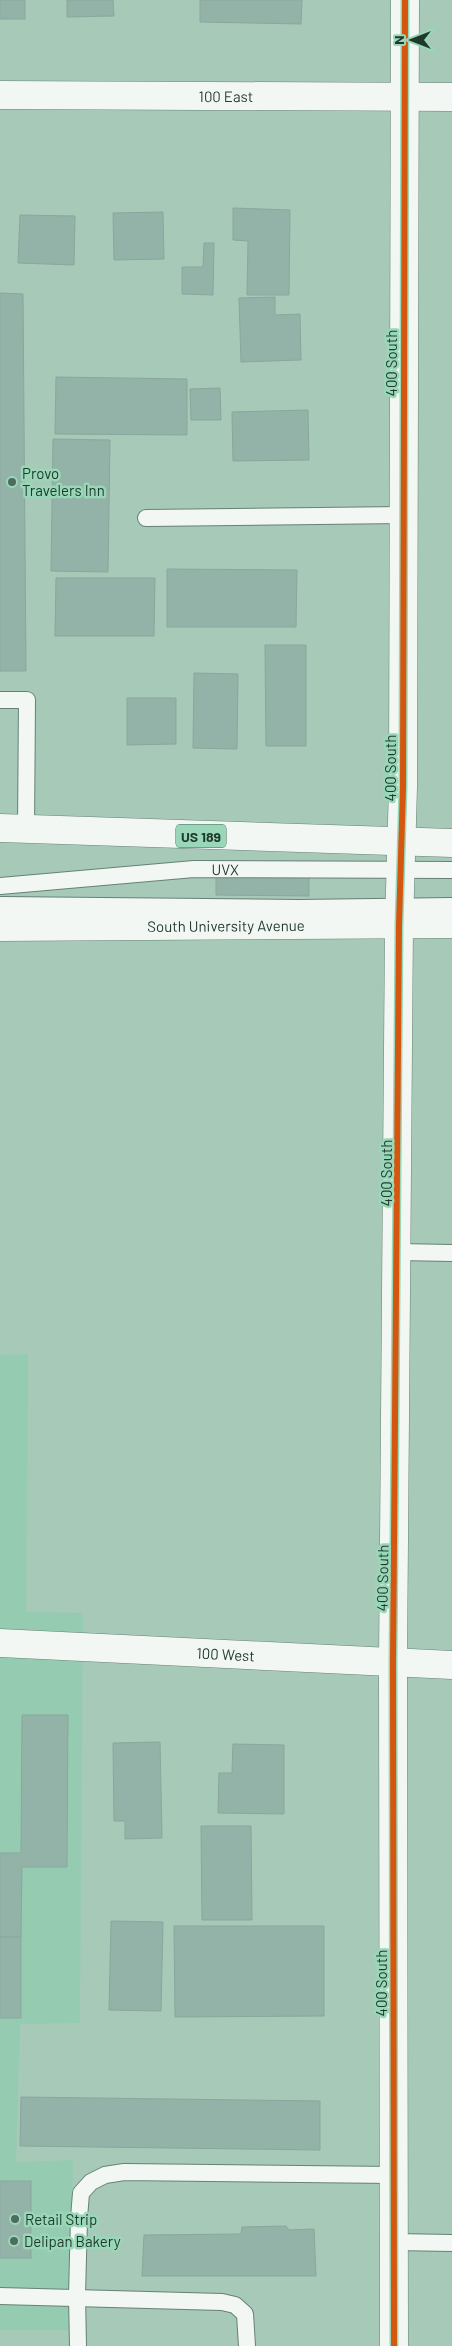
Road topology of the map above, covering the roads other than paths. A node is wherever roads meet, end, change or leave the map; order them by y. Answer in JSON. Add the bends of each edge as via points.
{"nodes":[{"id":1,"x":405,"y":0,"type":"edge"},
{"id":2,"x":0,"y":95,"type":"edge"},
{"id":3,"x":404,"y":97,"type":"junction"},
{"id":4,"x":452,"y":97,"type":"edge"},
{"id":5,"x":403,"y":515,"type":"junction"},
{"id":6,"x":146,"y":518,"type":"dead end"},
{"id":7,"x":0,"y":700,"type":"edge"},
{"id":8,"x":13,"y":828,"type":"edge"},
{"id":9,"x":401,"y":842,"type":"junction"},
{"id":10,"x":452,"y":843,"type":"edge"},
{"id":11,"x":400,"y":870,"type":"junction"},
{"id":12,"x":452,"y":870,"type":"edge"},
{"id":13,"x":0,"y":886,"type":"edge"},
{"id":14,"x":0,"y":905,"type":"edge"},
{"id":15,"x":452,"y":906,"type":"edge"},
{"id":16,"x":400,"y":916,"type":"junction"},
{"id":17,"x":452,"y":924,"type":"edge"},
{"id":18,"x":0,"y":927,"type":"edge"},
{"id":19,"x":398,"y":1252,"type":"junction"},
{"id":20,"x":452,"y":1253,"type":"edge"},
{"id":21,"x":0,"y":1642,"type":"edge"},
{"id":22,"x":393,"y":1663,"type":"junction"},
{"id":23,"x":452,"y":1665,"type":"edge"},
{"id":24,"x":394,"y":2175,"type":"junction"},
{"id":25,"x":394,"y":2242,"type":"junction"},
{"id":26,"x":452,"y":2243,"type":"edge"},
{"id":27,"x":0,"y":2296,"type":"edge"},
{"id":28,"x":77,"y":2296,"type":"junction"},
{"id":29,"x":78,"y":2346,"type":"edge"},
{"id":30,"x":247,"y":2346,"type":"edge"},
{"id":31,"x":394,"y":2346,"type":"edge"}],
"edges":[{"from":1,"to":3,"type":"main road","name":"400 South"},
{"from":2,"to":3,"type":"main road","name":"100 East"},
{"from":3,"to":4,"type":"main road","name":"100 East"},
{"from":3,"to":5,"type":"main road","name":"400 South"},
{"from":5,"to":6,"type":"lane"},
{"from":5,"to":9,"type":"main road","name":"400 South"},
{"from":7,"to":8,"type":"lane","via":[[27,700]]},
{"from":8,"to":9,"type":"main road","number":"US 189"},
{"from":9,"to":10,"type":"main road","number":"US 189"},
{"from":9,"to":11,"type":"main road","name":"400 South"},
{"from":11,"to":12,"type":"lane","name":"UVX"},
{"from":11,"to":13,"type":"lane","name":"UVX","via":[[194,869]]},
{"from":11,"to":16,"type":"main road","name":"400 South"},
{"from":14,"to":16,"type":"lane"},
{"from":15,"to":16,"type":"lane"},
{"from":16,"to":17,"type":"main road","name":"South University Avenue"},
{"from":16,"to":18,"type":"main road","name":"South University Avenue"},
{"from":16,"to":19,"type":"main road","name":"400 South"},
{"from":19,"to":20,"type":"lane"},
{"from":19,"to":22,"type":"main road","name":"400 South"},
{"from":21,"to":22,"type":"main road","name":"100 West"},
{"from":22,"to":23,"type":"main road","name":"100 West"},
{"from":22,"to":24,"type":"main road","name":"400 South"},
{"from":24,"to":25,"type":"main road","name":"400 South"},
{"from":24,"to":28,"type":"lane","via":[[124,2172],[105,2175],[91,2182],[81,2193]]},
{"from":25,"to":26,"type":"lane"},
{"from":25,"to":31,"type":"main road","name":"400 South"},
{"from":27,"to":28,"type":"lane"},
{"from":28,"to":29,"type":"lane"},
{"from":28,"to":30,"type":"lane","via":[[235,2305],[245,2314]]}]}
